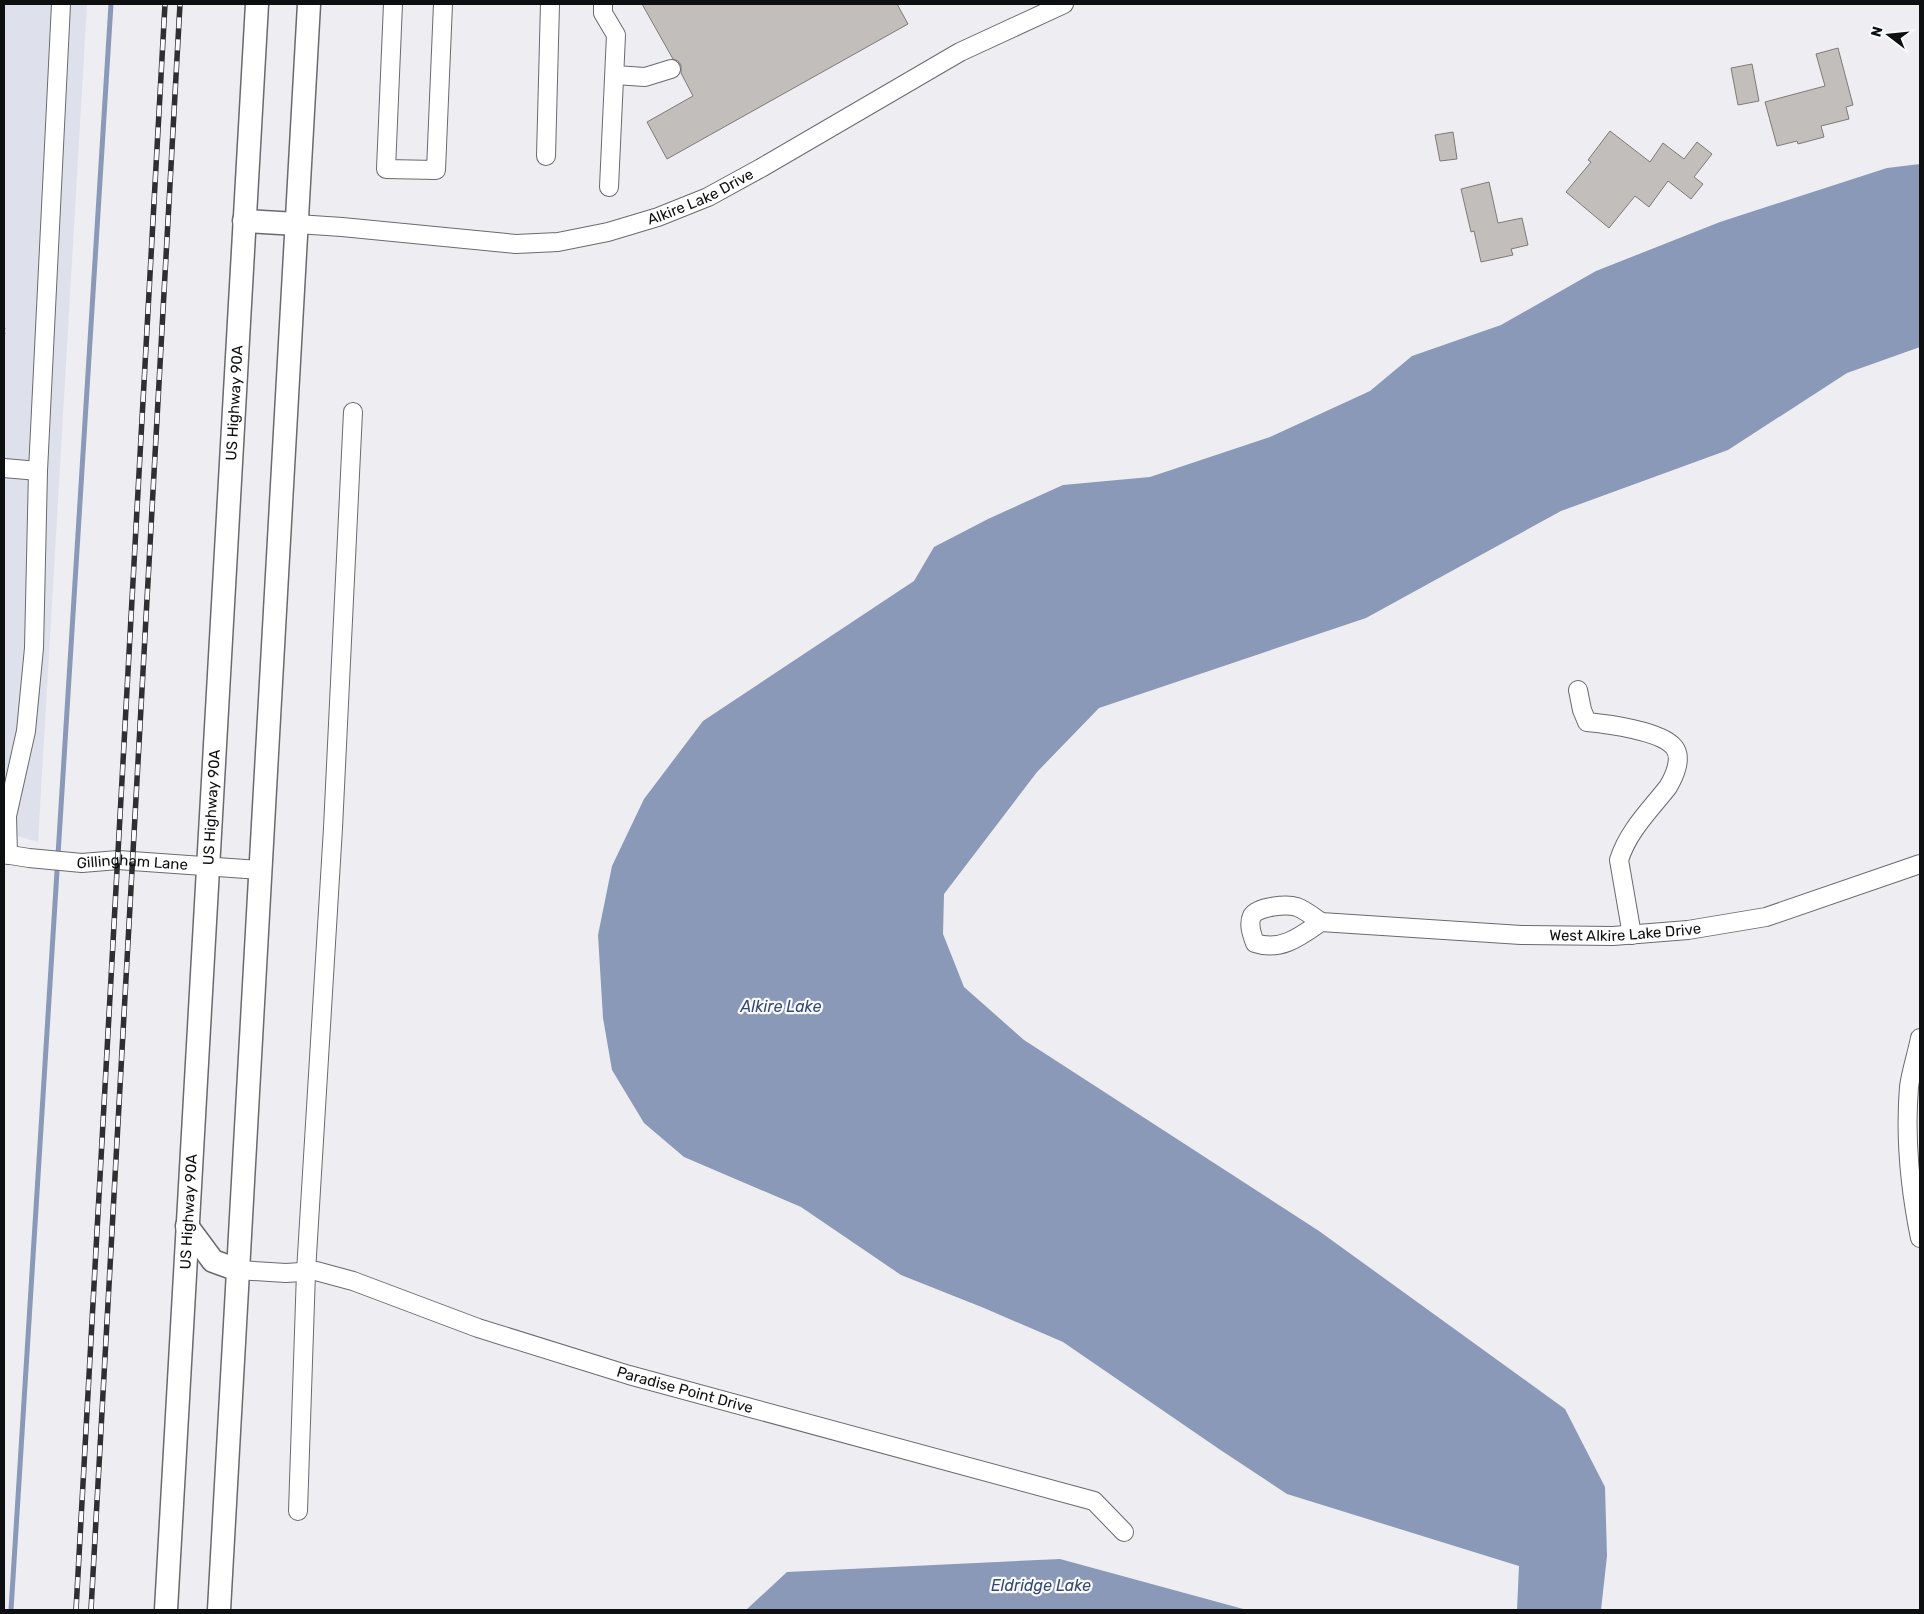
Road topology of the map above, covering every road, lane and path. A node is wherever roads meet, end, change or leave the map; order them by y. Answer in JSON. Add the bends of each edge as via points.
{"nodes":[{"id":1,"x":61,"y":4,"type":"edge"},
{"id":2,"x":256,"y":4,"type":"edge"},
{"id":3,"x":309,"y":4,"type":"edge"},
{"id":4,"x":393,"y":4,"type":"edge"},
{"id":5,"x":443,"y":4,"type":"edge"},
{"id":6,"x":550,"y":4,"type":"edge"},
{"id":7,"x":603,"y":4,"type":"edge"},
{"id":8,"x":1064,"y":4,"type":"edge"},
{"id":9,"x":671,"y":69,"type":"dead end"},
{"id":10,"x":614,"y":75,"type":"junction"},
{"id":11,"x":546,"y":156,"type":"dead end"},
{"id":12,"x":610,"y":187,"type":"dead end"},
{"id":13,"x":244,"y":221,"type":"junction"},
{"id":14,"x":297,"y":224,"type":"junction"},
{"id":15,"x":4,"y":328,"type":"edge"},
{"id":16,"x":4,"y":336,"type":"edge"},
{"id":17,"x":353,"y":412,"type":"dead end"},
{"id":18,"x":4,"y":468,"type":"edge"},
{"id":19,"x":38,"y":471,"type":"junction"},
{"id":20,"x":1578,"y":690,"type":"dead end"},
{"id":21,"x":6,"y":854,"type":"edge"},
{"id":22,"x":1920,"y":864,"type":"edge"},
{"id":23,"x":208,"y":866,"type":"junction"},
{"id":24,"x":261,"y":870,"type":"junction"},
{"id":25,"x":1321,"y":922,"type":"dead end"},
{"id":26,"x":1632,"y":935,"type":"junction"},
{"id":27,"x":1920,"y":1038,"type":"edge"},
{"id":28,"x":187,"y":1226,"type":"junction"},
{"id":29,"x":1920,"y":1238,"type":"edge"},
{"id":30,"x":238,"y":1270,"type":"junction"},
{"id":31,"x":306,"y":1272,"type":"junction"},
{"id":32,"x":298,"y":1511,"type":"dead end"},
{"id":33,"x":1124,"y":1532,"type":"dead end"},
{"id":34,"x":166,"y":1610,"type":"edge"},
{"id":35,"x":219,"y":1610,"type":"edge"}],
"edges":[{"from":1,"to":19,"type":"street"},
{"from":2,"to":13,"type":"main road","name":"US Highway 90A"},
{"from":3,"to":14,"type":"main road"},
{"from":4,"to":5,"type":"street","via":[[386,169],[436,170]]},
{"from":6,"to":11,"type":"street"},
{"from":7,"to":10,"type":"street","via":[[603,13],[616,35]]},
{"from":8,"to":14,"type":"street","name":"Alkire Lake Drive","via":[[960,52],[708,197],[608,232],[558,242],[516,244]]},
{"from":9,"to":10,"type":"street","via":[[644,77]]},
{"from":10,"to":12,"type":"street"},
{"from":13,"to":14,"type":"main road"},
{"from":13,"to":23,"type":"main road","name":"US Highway 90A"},
{"from":14,"to":24,"type":"main road"},
{"from":15,"to":16,"type":"path"},
{"from":17,"to":31,"type":"street","via":[[333,828]]},
{"from":18,"to":19,"type":"street"},
{"from":19,"to":21,"type":"street","via":[[34,648],[26,731],[7,816]]},
{"from":20,"to":26,"type":"street","via":[[1587,722],[1654,734],[1674,747],[1678,756],[1676,771],[1669,785],[1634,828],[1619,860]]},
{"from":21,"to":23,"type":"street","name":"Gillingham Lane","via":[[82,862],[118,860]]},
{"from":22,"to":26,"type":"street","name":"West Alkire Lake Drive","via":[[1766,917]]},
{"from":23,"to":24,"type":"street","name":"Gillingham Lane"},
{"from":23,"to":28,"type":"main road","name":"US Highway 90A"},
{"from":24,"to":30,"type":"main road"},
{"from":25,"to":26,"type":"street","name":"West Alkire Lake Drive","via":[[1522,934]]},
{"from":27,"to":29,"type":"street","via":[[1909,1086],[1908,1136]]},
{"from":28,"to":30,"type":"main road","via":[[213,1261]]},
{"from":28,"to":34,"type":"main road","name":"US Highway 90A"},
{"from":30,"to":31,"type":"street","name":"Paradise Point Drive"},
{"from":30,"to":35,"type":"main road"},
{"from":31,"to":32,"type":"street"},
{"from":31,"to":33,"type":"street","name":"Paradise Point Drive","via":[[316,1271],[353,1281],[478,1328],[629,1375],[1094,1501]]}]}
